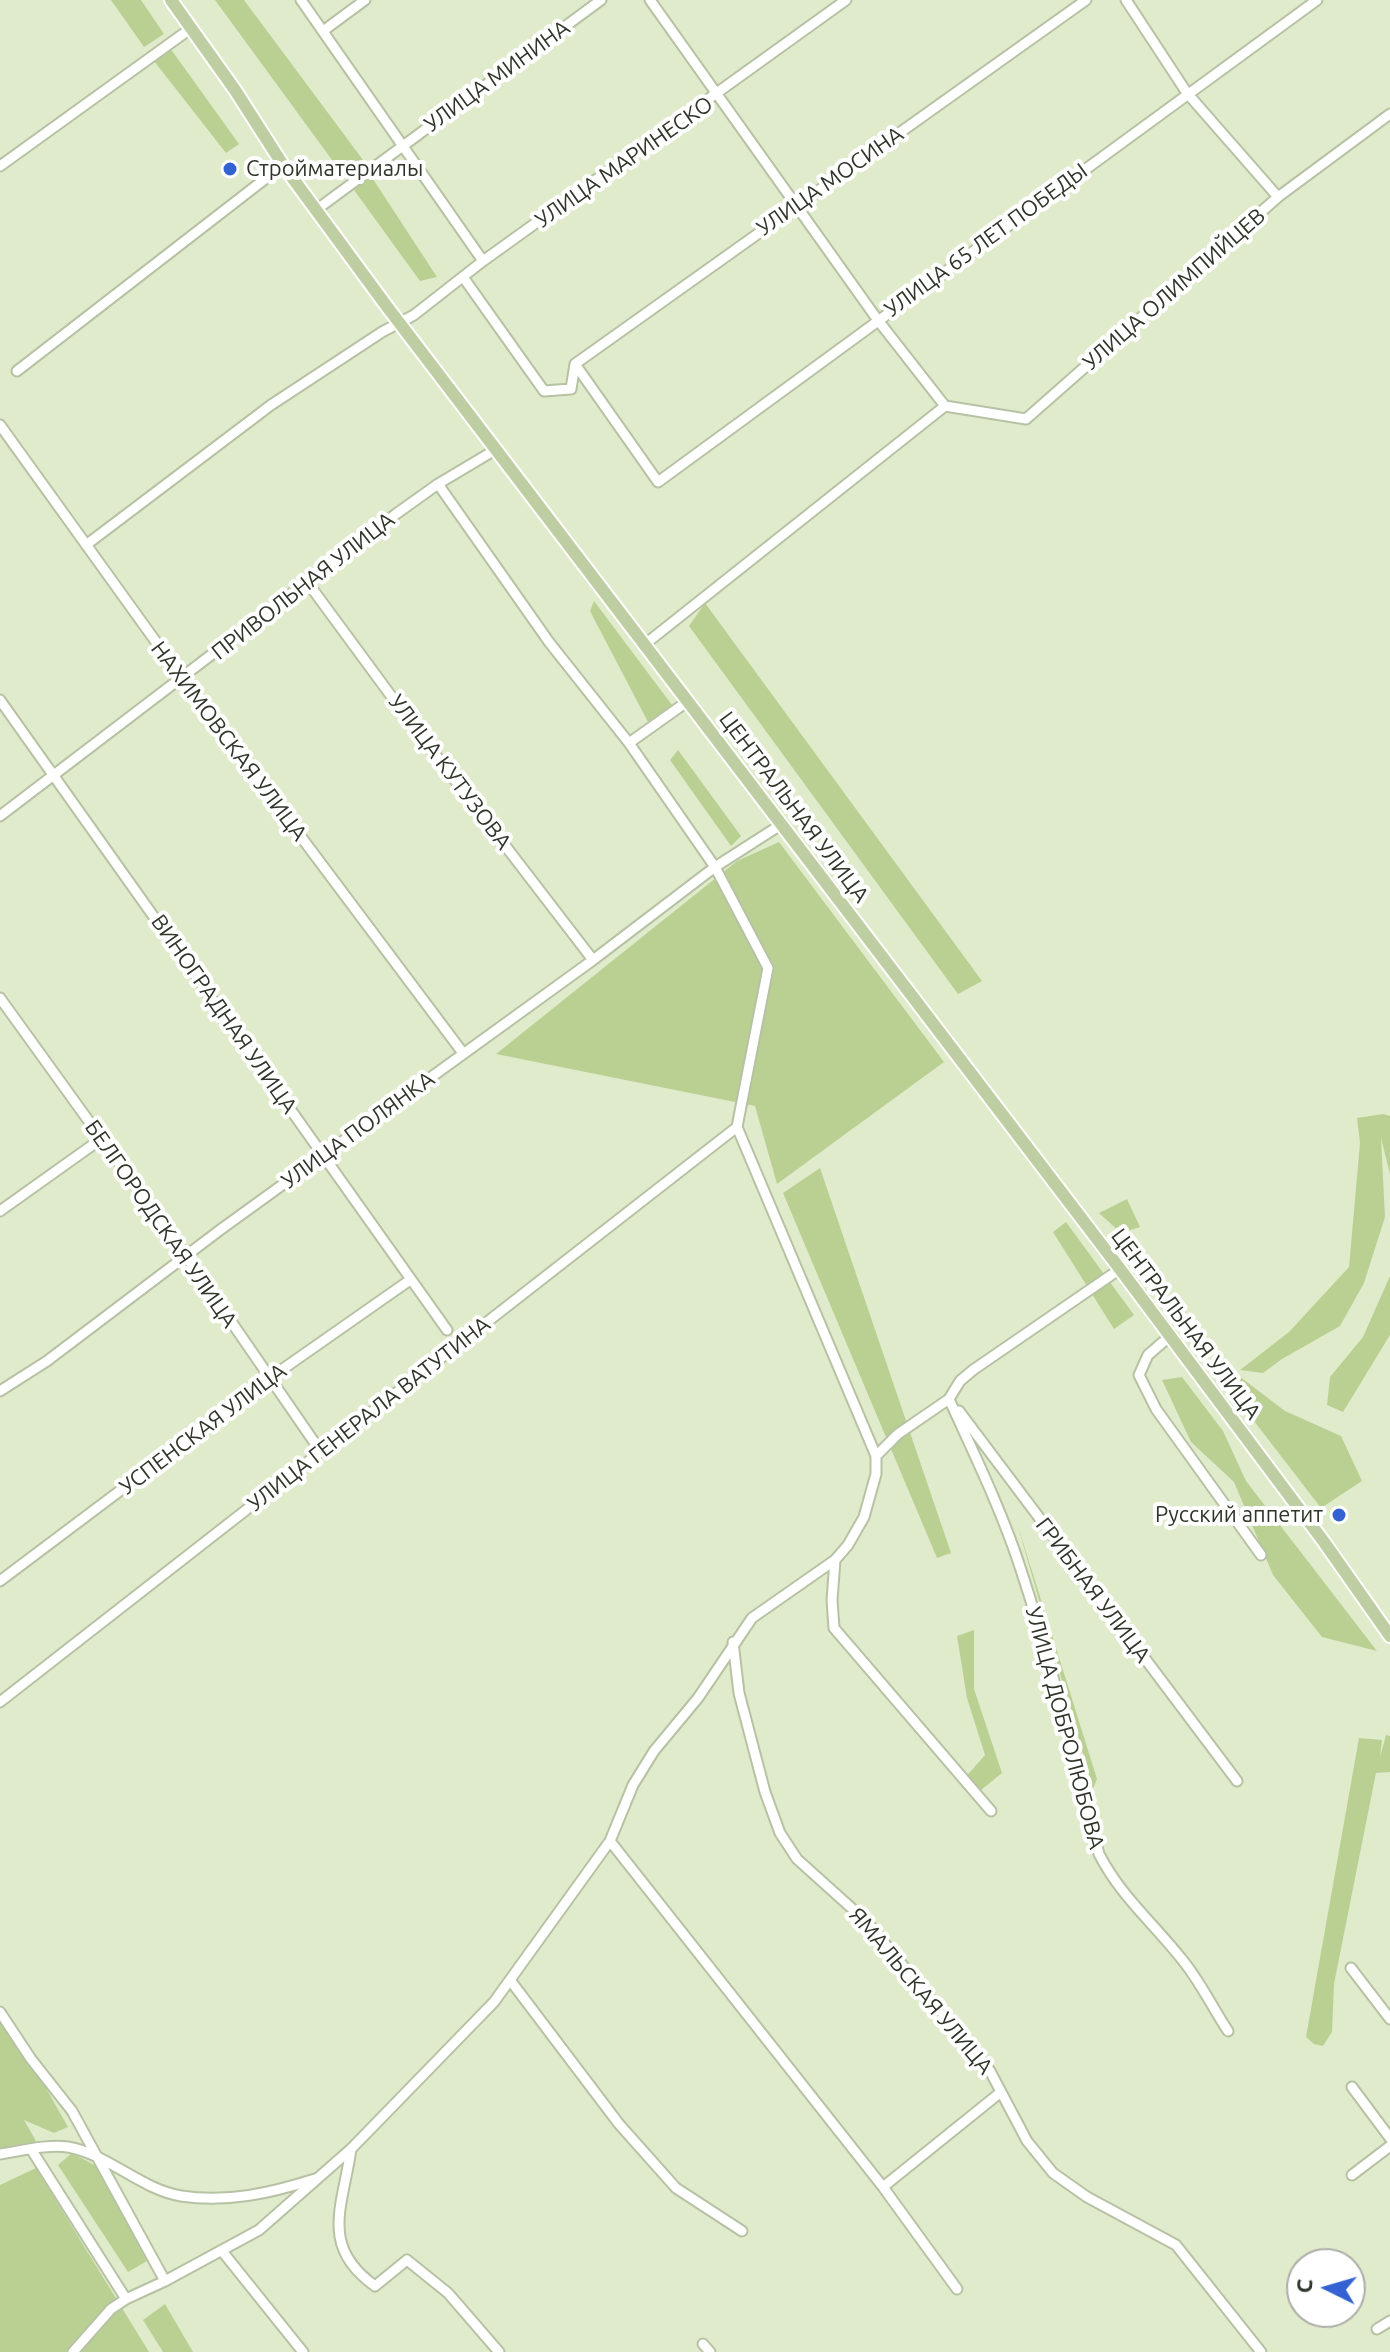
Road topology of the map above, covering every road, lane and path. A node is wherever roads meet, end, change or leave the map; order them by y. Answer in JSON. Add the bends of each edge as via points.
{"nodes":[{"id":1,"x":171,"y":0,"type":"edge"},
{"id":2,"x":301,"y":0,"type":"edge"},
{"id":3,"x":365,"y":0,"type":"edge"},
{"id":4,"x":601,"y":0,"type":"edge"},
{"id":5,"x":650,"y":0,"type":"edge"},
{"id":6,"x":846,"y":0,"type":"edge"},
{"id":7,"x":1086,"y":0,"type":"edge"},
{"id":8,"x":1126,"y":0,"type":"edge"},
{"id":9,"x":1317,"y":0,"type":"edge"},
{"id":10,"x":190,"y":29,"type":"junction"},
{"id":11,"x":323,"y":31,"type":"junction"},
{"id":12,"x":1187,"y":93,"type":"junction"},
{"id":13,"x":719,"y":94,"type":"junction"},
{"id":14,"x":1390,"y":114,"type":"edge"},
{"id":15,"x":401,"y":146,"type":"junction"},
{"id":16,"x":283,"y":165,"type":"junction"},
{"id":17,"x":0,"y":166,"type":"edge"},
{"id":18,"x":1278,"y":197,"type":"junction"},
{"id":19,"x":796,"y":204,"type":"junction"},
{"id":20,"x":316,"y":210,"type":"junction"},
{"id":21,"x":483,"y":261,"type":"junction"},
{"id":22,"x":463,"y":277,"type":"junction"},
{"id":23,"x":877,"y":319,"type":"junction"},
{"id":24,"x":400,"y":323,"type":"junction"},
{"id":25,"x":575,"y":364,"type":"junction"},
{"id":26,"x":17,"y":371,"type":"dead end"},
{"id":27,"x":945,"y":406,"type":"junction"},
{"id":28,"x":0,"y":425,"type":"edge"},
{"id":29,"x":495,"y":450,"type":"junction"},
{"id":30,"x":438,"y":484,"type":"junction"},
{"id":31,"x":86,"y":545,"type":"junction"},
{"id":32,"x":308,"y":583,"type":"junction"},
{"id":33,"x":644,"y":645,"type":"junction"},
{"id":34,"x":182,"y":678,"type":"junction"},
{"id":35,"x":0,"y":700,"type":"edge"},
{"id":36,"x":688,"y":701,"type":"junction"},
{"id":37,"x":629,"y":743,"type":"junction"},
{"id":38,"x":56,"y":775,"type":"junction"},
{"id":39,"x":0,"y":816,"type":"edge"},
{"id":40,"x":782,"y":824,"type":"junction"},
{"id":41,"x":715,"y":867,"type":"junction"},
{"id":42,"x":593,"y":960,"type":"junction"},
{"id":43,"x":1,"y":1001,"type":"edge"},
{"id":44,"x":463,"y":1053,"type":"junction"},
{"id":45,"x":737,"y":1127,"type":"junction"},
{"id":46,"x":101,"y":1139,"type":"junction"},
{"id":47,"x":324,"y":1156,"type":"junction"},
{"id":48,"x":0,"y":1211,"type":"edge"},
{"id":49,"x":186,"y":1256,"type":"junction"},
{"id":50,"x":1120,"y":1269,"type":"junction"},
{"id":51,"x":410,"y":1280,"type":"junction"},
{"id":52,"x":447,"y":1330,"type":"dead end"},
{"id":53,"x":1170,"y":1336,"type":"junction"},
{"id":54,"x":270,"y":1378,"type":"junction"},
{"id":55,"x":0,"y":1391,"type":"edge"},
{"id":56,"x":949,"y":1399,"type":"junction"},
{"id":57,"x":321,"y":1452,"type":"junction"},
{"id":58,"x":876,"y":1456,"type":"junction"},
{"id":59,"x":1261,"y":1555,"type":"dead end"},
{"id":60,"x":835,"y":1560,"type":"junction"},
{"id":61,"x":0,"y":1581,"type":"edge"},
{"id":62,"x":1390,"y":1636,"type":"edge"},
{"id":63,"x":733,"y":1642,"type":"junction"},
{"id":64,"x":0,"y":1702,"type":"edge"},
{"id":65,"x":1237,"y":1781,"type":"dead end"},
{"id":66,"x":991,"y":1811,"type":"dead end"},
{"id":67,"x":610,"y":1841,"type":"junction"},
{"id":68,"x":1351,"y":1968,"type":"dead end"},
{"id":69,"x":510,"y":1980,"type":"junction"},
{"id":70,"x":0,"y":2012,"type":"edge"},
{"id":71,"x":1390,"y":2019,"type":"edge"},
{"id":72,"x":1228,"y":2031,"type":"dead end"},
{"id":73,"x":1352,"y":2087,"type":"dead end"},
{"id":74,"x":1001,"y":2092,"type":"junction"},
{"id":75,"x":1390,"y":2138,"type":"edge"},
{"id":76,"x":1390,"y":2146,"type":"edge"},
{"id":77,"x":31,"y":2149,"type":"junction"},
{"id":78,"x":351,"y":2149,"type":"junction"},
{"id":79,"x":0,"y":2154,"type":"edge"},
{"id":80,"x":98,"y":2158,"type":"junction"},
{"id":81,"x":1352,"y":2175,"type":"dead end"},
{"id":82,"x":318,"y":2178,"type":"junction"},
{"id":83,"x":883,"y":2187,"type":"junction"},
{"id":84,"x":742,"y":2231,"type":"dead end"},
{"id":85,"x":222,"y":2251,"type":"junction"},
{"id":86,"x":165,"y":2281,"type":"junction"},
{"id":87,"x":957,"y":2289,"type":"dead end"},
{"id":88,"x":126,"y":2299,"type":"junction"},
{"id":89,"x":1390,"y":2321,"type":"edge"},
{"id":90,"x":1377,"y":2329,"type":"dead end"},
{"id":91,"x":73,"y":2352,"type":"edge"},
{"id":92,"x":303,"y":2352,"type":"edge"},
{"id":93,"x":499,"y":2352,"type":"edge"},
{"id":94,"x":1261,"y":2352,"type":"edge"}],
"edges":[{"from":1,"to":10,"type":"main road","name":"ЦЕНТРАЛЬНАЯ УЛИЦА"},
{"from":2,"to":11,"type":"street"},
{"from":3,"to":11,"type":"street"},
{"from":4,"to":15,"type":"street","name":"УЛИЦА МИНИНА"},
{"from":5,"to":13,"type":"street"},
{"from":6,"to":13,"type":"street","name":"УЛИЦА МАРИНЕСКО"},
{"from":7,"to":19,"type":"street","name":"УЛИЦА МОСИНА"},
{"from":8,"to":12,"type":"street"},
{"from":9,"to":12,"type":"street","name":"УЛИЦА 65 ЛЕТ ПОБЕДЫ"},
{"from":10,"to":16,"type":"main road","name":"ЦЕНТРАЛЬНАЯ УЛИЦА"},
{"from":10,"to":17,"type":"street"},
{"from":11,"to":15,"type":"street"},
{"from":12,"to":18,"type":"street"},
{"from":12,"to":23,"type":"street","name":"УЛИЦА 65 ЛЕТ ПОБЕДЫ"},
{"from":13,"to":19,"type":"street"},
{"from":13,"to":21,"type":"street","name":"УЛИЦА МАРИНЕСКО"},
{"from":14,"to":18,"type":"street","name":"УЛИЦА ОЛИМПИЙЦЕВ"},
{"from":15,"to":20,"type":"street","name":"УЛИЦА МИНИНА"},
{"from":15,"to":21,"type":"street"},
{"from":16,"to":20,"type":"main road","name":"ЦЕНТРАЛЬНАЯ УЛИЦА"},
{"from":16,"to":26,"type":"street"},
{"from":18,"to":27,"type":"street","name":"УЛИЦА ОЛИМПИЙЦЕВ","via":[[1026,419]]},
{"from":19,"to":23,"type":"street"},
{"from":19,"to":25,"type":"street","name":"УЛИЦА МОСИНА"},
{"from":20,"to":24,"type":"main road","name":"ЦЕНТРАЛЬНАЯ УЛИЦА"},
{"from":21,"to":22,"type":"street","name":"УЛИЦА МАРИНЕСКО"},
{"from":22,"to":24,"type":"street","name":"УЛИЦА МАРИНЕСКО"},
{"from":22,"to":25,"type":"street","name":"УЛИЦА МОСИНА","via":[[544,391],[571,389]]},
{"from":23,"to":25,"type":"street","name":"УЛИЦА 65 ЛЕТ ПОБЕДЫ","via":[[658,482]]},
{"from":23,"to":27,"type":"street"},
{"from":24,"to":29,"type":"main road","name":"ЦЕНТРАЛЬНАЯ УЛИЦА"},
{"from":24,"to":31,"type":"street","via":[[271,405]]},
{"from":27,"to":33,"type":"street"},
{"from":28,"to":31,"type":"street","name":"НАХИМОВСКАЯ УЛИЦА"},
{"from":29,"to":30,"type":"street","name":"ПРИВОЛЬНАЯ УЛИЦА"},
{"from":29,"to":33,"type":"main road","name":"ЦЕНТРАЛЬНАЯ УЛИЦА"},
{"from":30,"to":32,"type":"street","name":"ПРИВОЛЬНАЯ УЛИЦА"},
{"from":30,"to":37,"type":"street","via":[[549,642]]},
{"from":31,"to":34,"type":"street","name":"НАХИМОВСКАЯ УЛИЦА"},
{"from":32,"to":34,"type":"street","name":"ПРИВОЛЬНАЯ УЛИЦА"},
{"from":32,"to":42,"type":"street","name":"УЛИЦА КУТУЗОВА"},
{"from":33,"to":36,"type":"main road","name":"ЦЕНТРАЛЬНАЯ УЛИЦА"},
{"from":34,"to":38,"type":"street","name":"ПРИВОЛЬНАЯ УЛИЦА"},
{"from":34,"to":44,"type":"street","name":"НАХИМОВСКАЯ УЛИЦА"},
{"from":35,"to":38,"type":"street","name":"ВИНОГРАДНАЯ УЛИЦА"},
{"from":36,"to":37,"type":"street"},
{"from":36,"to":40,"type":"main road","name":"ЦЕНТРАЛЬНАЯ УЛИЦА"},
{"from":37,"to":41,"type":"street"},
{"from":38,"to":39,"type":"street","name":"ПРИВОЛЬНАЯ УЛИЦА"},
{"from":38,"to":47,"type":"street","name":"ВИНОГРАДНАЯ УЛИЦА"},
{"from":40,"to":41,"type":"street","name":"УЛИЦА ПОЛЯНКА"},
{"from":40,"to":50,"type":"main road","name":"ЦЕНТРАЛЬНАЯ УЛИЦА"},
{"from":41,"to":42,"type":"street","name":"УЛИЦА ПОЛЯНКА"},
{"from":41,"to":45,"type":"street","via":[[768,968]]},
{"from":42,"to":44,"type":"street","name":"УЛИЦА ПОЛЯНКА"},
{"from":43,"to":46,"type":"street","name":"БЕЛГОРОДСКАЯ УЛИЦА"},
{"from":44,"to":47,"type":"street","name":"УЛИЦА ПОЛЯНКА"},
{"from":45,"to":57,"type":"street","name":"УЛИЦА ГЕНЕРАЛА ВАТУТИНА"},
{"from":45,"to":58,"type":"street"},
{"from":46,"to":48,"type":"street"},
{"from":46,"to":49,"type":"street","name":"БЕЛГОРОДСКАЯ УЛИЦА"},
{"from":47,"to":49,"type":"street","name":"УЛИЦА ПОЛЯНКА"},
{"from":47,"to":51,"type":"street","name":"ВИНОГРАДНАЯ УЛИЦА"},
{"from":49,"to":54,"type":"street","name":"БЕЛГОРОДСКАЯ УЛИЦА"},
{"from":49,"to":55,"type":"street","name":"УЛИЦА ПОЛЯНКА"},
{"from":50,"to":53,"type":"main road","name":"ЦЕНТРАЛЬНАЯ УЛИЦА"},
{"from":50,"to":56,"type":"street","via":[[973,1370]]},
{"from":51,"to":52,"type":"street","name":"ВИНОГРАДНАЯ УЛИЦА"},
{"from":51,"to":54,"type":"street","name":"УСПЕНСКАЯ УЛИЦА"},
{"from":53,"to":59,"type":"street","via":[[1148,1355],[1139,1375],[1156,1409]]},
{"from":53,"to":62,"type":"main road","name":"ЦЕНТРАЛЬНАЯ УЛИЦА"},
{"from":54,"to":57,"type":"street","name":"БЕЛГОРОДСКАЯ УЛИЦА"},
{"from":54,"to":61,"type":"street","name":"УСПЕНСКАЯ УЛИЦА"},
{"from":56,"to":58,"type":"street"},
{"from":56,"to":65,"type":"street","name":"ГРИБНАЯ УЛИЦА"},
{"from":56,"to":72,"type":"street","name":"УЛИЦА ДОБРОЛЮБОВА","via":[[1021,1570],[1099,1854],[1126,1898],[1182,1959]]},
{"from":57,"to":64,"type":"street","name":"УЛИЦА ГЕНЕРАЛА ВАТУТИНА"},
{"from":58,"to":60,"type":"street","via":[[864,1517]]},
{"from":60,"to":63,"type":"street","via":[[752,1618]]},
{"from":60,"to":66,"type":"street","via":[[834,1628]]},
{"from":63,"to":67,"type":"street","via":[[698,1698],[654,1751]]},
{"from":63,"to":74,"type":"street","name":"ЯМАЛЬСКАЯ УЛИЦА","via":[[739,1693],[780,1833],[797,1859],[867,1922],[990,2071]]},
{"from":67,"to":69,"type":"street"},
{"from":67,"to":83,"type":"street"},
{"from":68,"to":71,"type":"street"},
{"from":69,"to":78,"type":"street"},
{"from":69,"to":84,"type":"street","via":[[619,2124],[676,2188]]},
{"from":70,"to":80,"type":"street","via":[[72,2111]]},
{"from":73,"to":75,"type":"street"},
{"from":74,"to":83,"type":"street"},
{"from":74,"to":94,"type":"street","name":"ЯМАЛЬСКАЯ УЛИЦА","via":[[1027,2141],[1053,2173],[1176,2245]]},
{"from":76,"to":81,"type":"street"},
{"from":77,"to":79,"type":"street"},
{"from":77,"to":80,"type":"street","via":[[66,2147]]},
{"from":77,"to":88,"type":"street"},
{"from":78,"to":82,"type":"street"},
{"from":78,"to":93,"type":"street","via":[[338,2216],[340,2242],[356,2272],[375,2286],[407,2260],[448,2293]]},
{"from":80,"to":82,"type":"street","via":[[179,2196],[264,2195]]},
{"from":80,"to":86,"type":"street"},
{"from":82,"to":85,"type":"street","via":[[259,2230]]},
{"from":83,"to":87,"type":"street"},
{"from":85,"to":86,"type":"street"},
{"from":85,"to":92,"type":"street"},
{"from":86,"to":88,"type":"street"},
{"from":88,"to":91,"type":"street"},
{"from":89,"to":90,"type":"street"}]}
